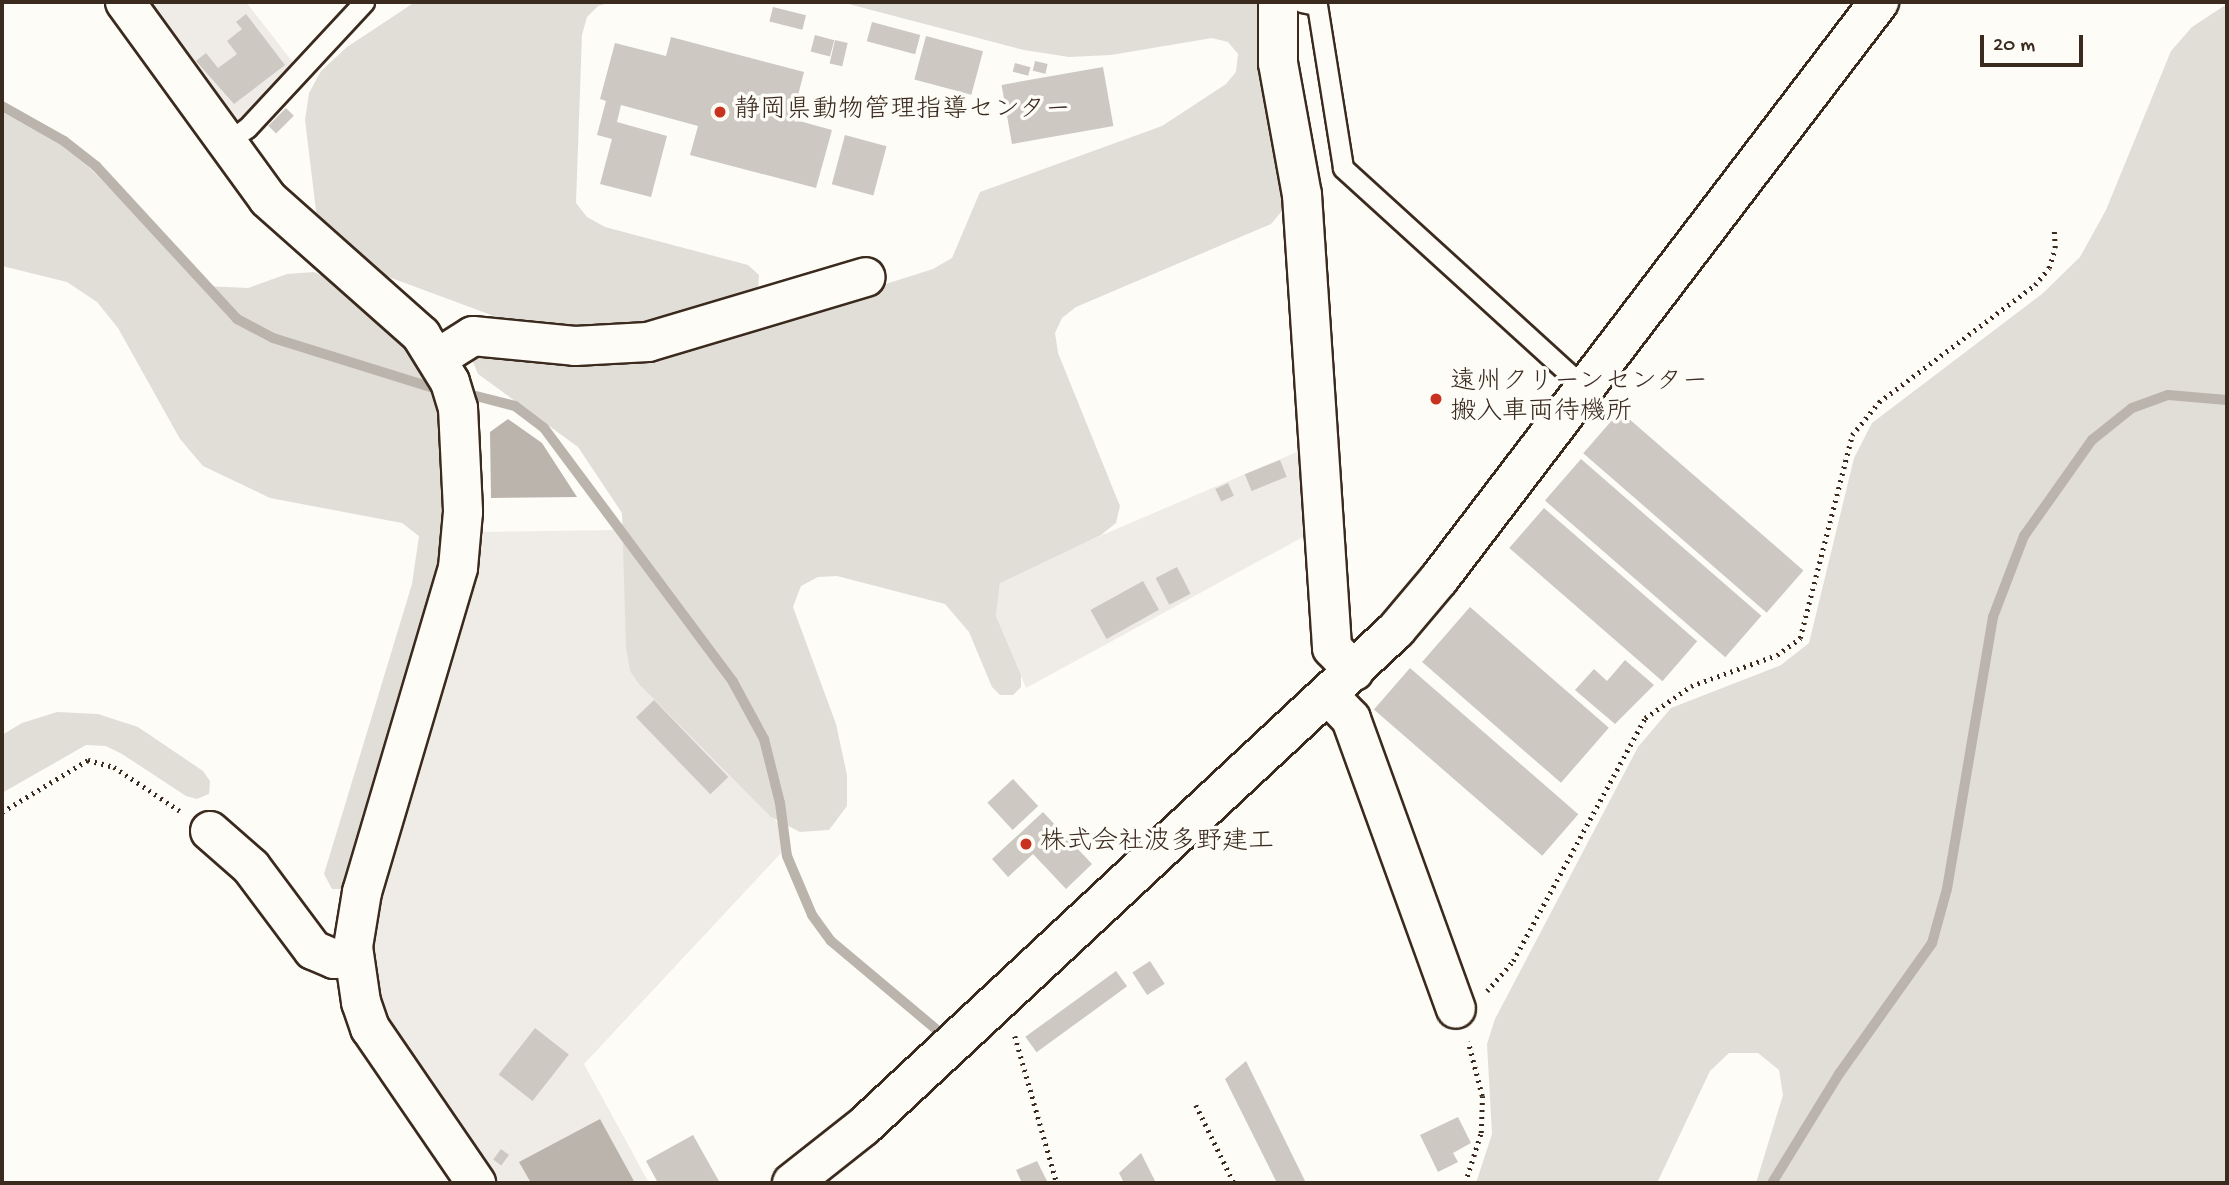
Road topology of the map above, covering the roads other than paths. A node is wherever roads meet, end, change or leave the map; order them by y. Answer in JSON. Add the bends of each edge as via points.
{"nodes":[{"id":1,"x":125,"y":2,"type":"edge"},
{"id":2,"x":364,"y":2,"type":"edge"},
{"id":3,"x":1278,"y":2,"type":"edge"},
{"id":4,"x":1301,"y":2,"type":"edge"},
{"id":5,"x":1879,"y":2,"type":"edge"},
{"id":6,"x":226,"y":143,"type":"junction"},
{"id":7,"x":866,"y":277,"type":"dead end"},
{"id":8,"x":438,"y":358,"type":"junction"},
{"id":9,"x":1585,"y":388,"type":"junction"},
{"id":10,"x":1341,"y":683,"type":"junction"},
{"id":11,"x":210,"y":831,"type":"road end"},
{"id":12,"x":354,"y":958,"type":"junction"},
{"id":13,"x":1457,"y":1009,"type":"road end"},
{"id":14,"x":476,"y":1183,"type":"edge"},
{"id":15,"x":792,"y":1183,"type":"edge"}],
"edges":[{"from":1,"to":6,"type":"street"},
{"from":2,"to":6,"type":"lane","via":[[247,128]]},
{"from":3,"to":10,"type":"street","via":[[1278,63],[1302,195],[1332,648]]},
{"from":4,"to":9,"type":"lane","via":[[1317,5],[1343,168]]},
{"from":5,"to":9,"type":"street"},
{"from":6,"to":8,"type":"street","via":[[287,219],[402,316]]},
{"from":7,"to":8,"type":"street","via":[[648,342],[575,346],[473,336]]},
{"from":8,"to":12,"type":"street","via":[[450,382],[462,435],[460,554],[362,892]]},
{"from":9,"to":10,"type":"street","via":[[1440,579]]},
{"from":10,"to":13,"type":"street"},
{"from":10,"to":15,"type":"street","via":[[863,1127]]},
{"from":11,"to":12,"type":"street","via":[[251,867],[313,950],[334,959]]},
{"from":12,"to":14,"type":"street","via":[[360,1002],[383,1052]]}]}
